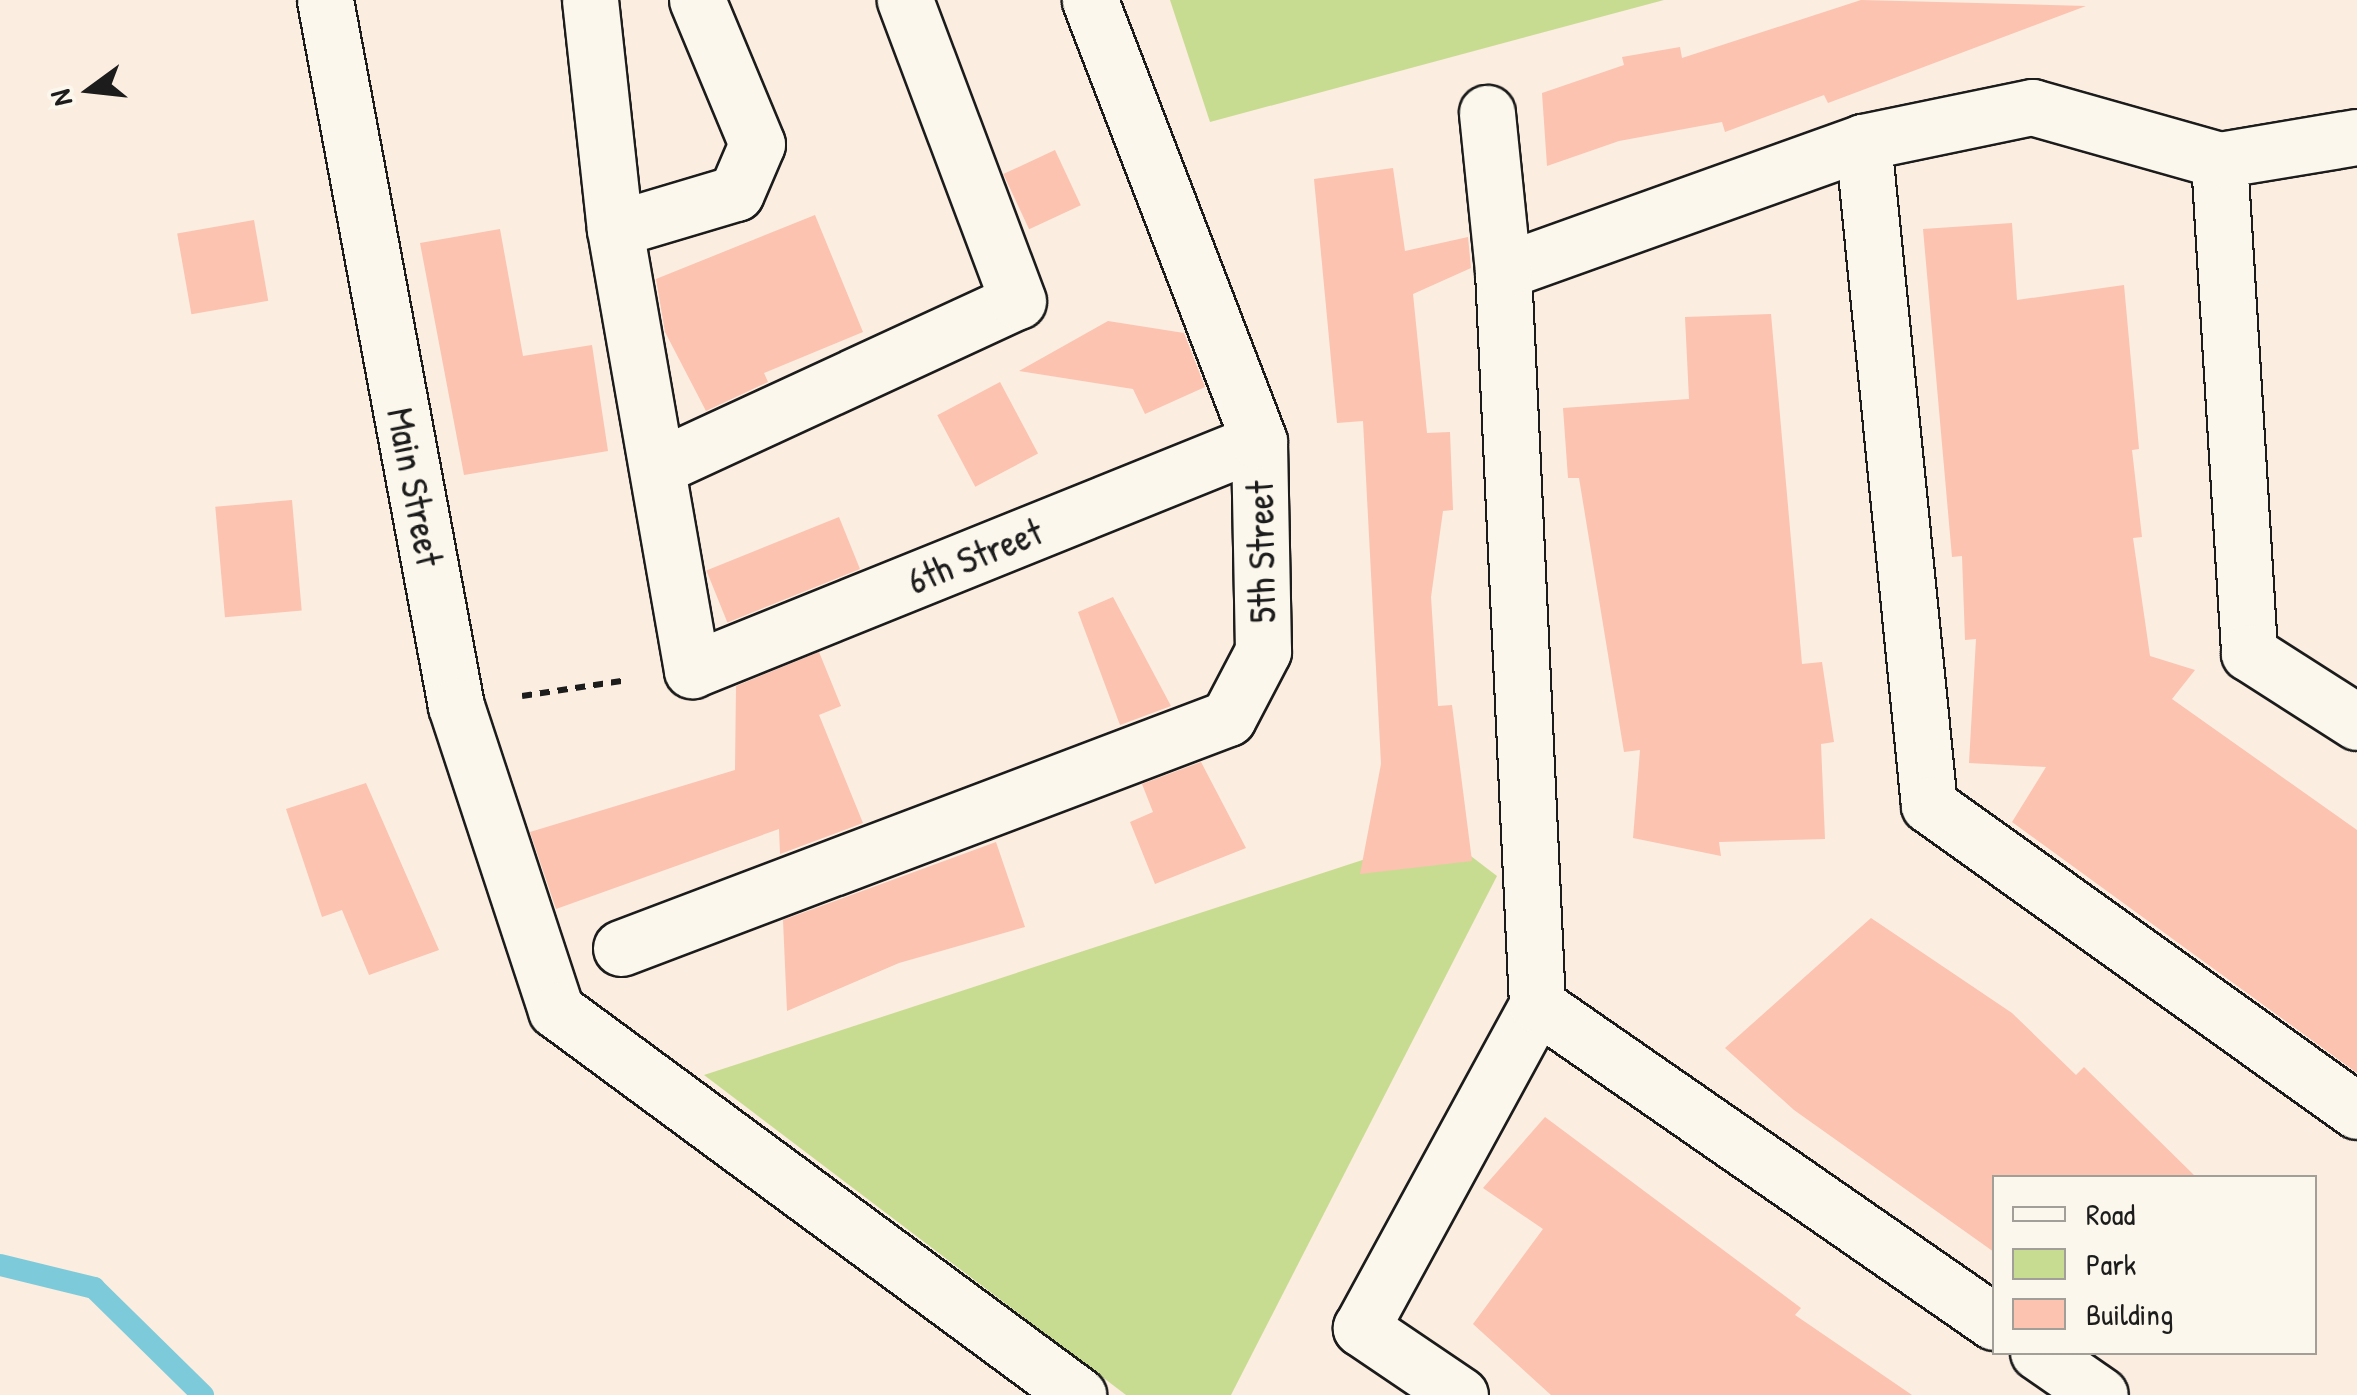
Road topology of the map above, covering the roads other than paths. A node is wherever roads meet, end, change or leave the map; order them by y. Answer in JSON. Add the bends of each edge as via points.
{"nodes":[{"id":1,"x":325,"y":0,"type":"edge"},
{"id":2,"x":590,"y":0,"type":"edge"},
{"id":3,"x":697,"y":0,"type":"edge"},
{"id":4,"x":904,"y":0,"type":"edge"},
{"id":5,"x":1090,"y":0,"type":"edge"},
{"id":6,"x":1487,"y":112,"type":"dead end"},
{"id":7,"x":2357,"y":137,"type":"edge"},
{"id":8,"x":1862,"y":142,"type":"junction"},
{"id":9,"x":2218,"y":160,"type":"junction"},
{"id":10,"x":615,"y":229,"type":"junction"},
{"id":11,"x":1503,"y":271,"type":"junction"},
{"id":12,"x":1259,"y":441,"type":"junction"},
{"id":13,"x":658,"y":467,"type":"junction"},
{"id":14,"x":2357,"y":722,"type":"edge"},
{"id":15,"x":621,"y":948,"type":"dead end"},
{"id":16,"x":1537,"y":1006,"type":"junction"},
{"id":17,"x":2357,"y":1110,"type":"edge"},
{"id":18,"x":1992,"y":1321,"type":"edge"},
{"id":19,"x":2042,"y":1355,"type":"edge"},
{"id":20,"x":1078,"y":1395,"type":"edge"},
{"id":21,"x":1460,"y":1395,"type":"edge"},
{"id":22,"x":2100,"y":1395,"type":"edge"}],
"edges":[{"from":1,"to":20,"type":"street","name":"Main Street","via":[[456,706],[556,1010]]},
{"from":2,"to":10,"type":"street"},
{"from":3,"to":10,"type":"street","via":[[757,144],[736,192]]},
{"from":4,"to":13,"type":"street","via":[[1018,301]]},
{"from":5,"to":12,"type":"street","name":"5th Street"},
{"from":6,"to":11,"type":"street"},
{"from":7,"to":9,"type":"street"},
{"from":8,"to":9,"type":"street","via":[[2032,106]]},
{"from":8,"to":11,"type":"street"},
{"from":8,"to":17,"type":"street","via":[[1929,804]]},
{"from":9,"to":14,"type":"street","via":[[2250,653]]},
{"from":10,"to":13,"type":"street"},
{"from":11,"to":16,"type":"street"},
{"from":12,"to":13,"type":"street","name":"6th Street","via":[[692,670]]},
{"from":12,"to":15,"type":"street","name":"5th Street","via":[[1263,651],[1228,718]]},
{"from":16,"to":18,"type":"street"},
{"from":16,"to":21,"type":"street","via":[[1362,1328]]},
{"from":19,"to":22,"type":"street"}]}
